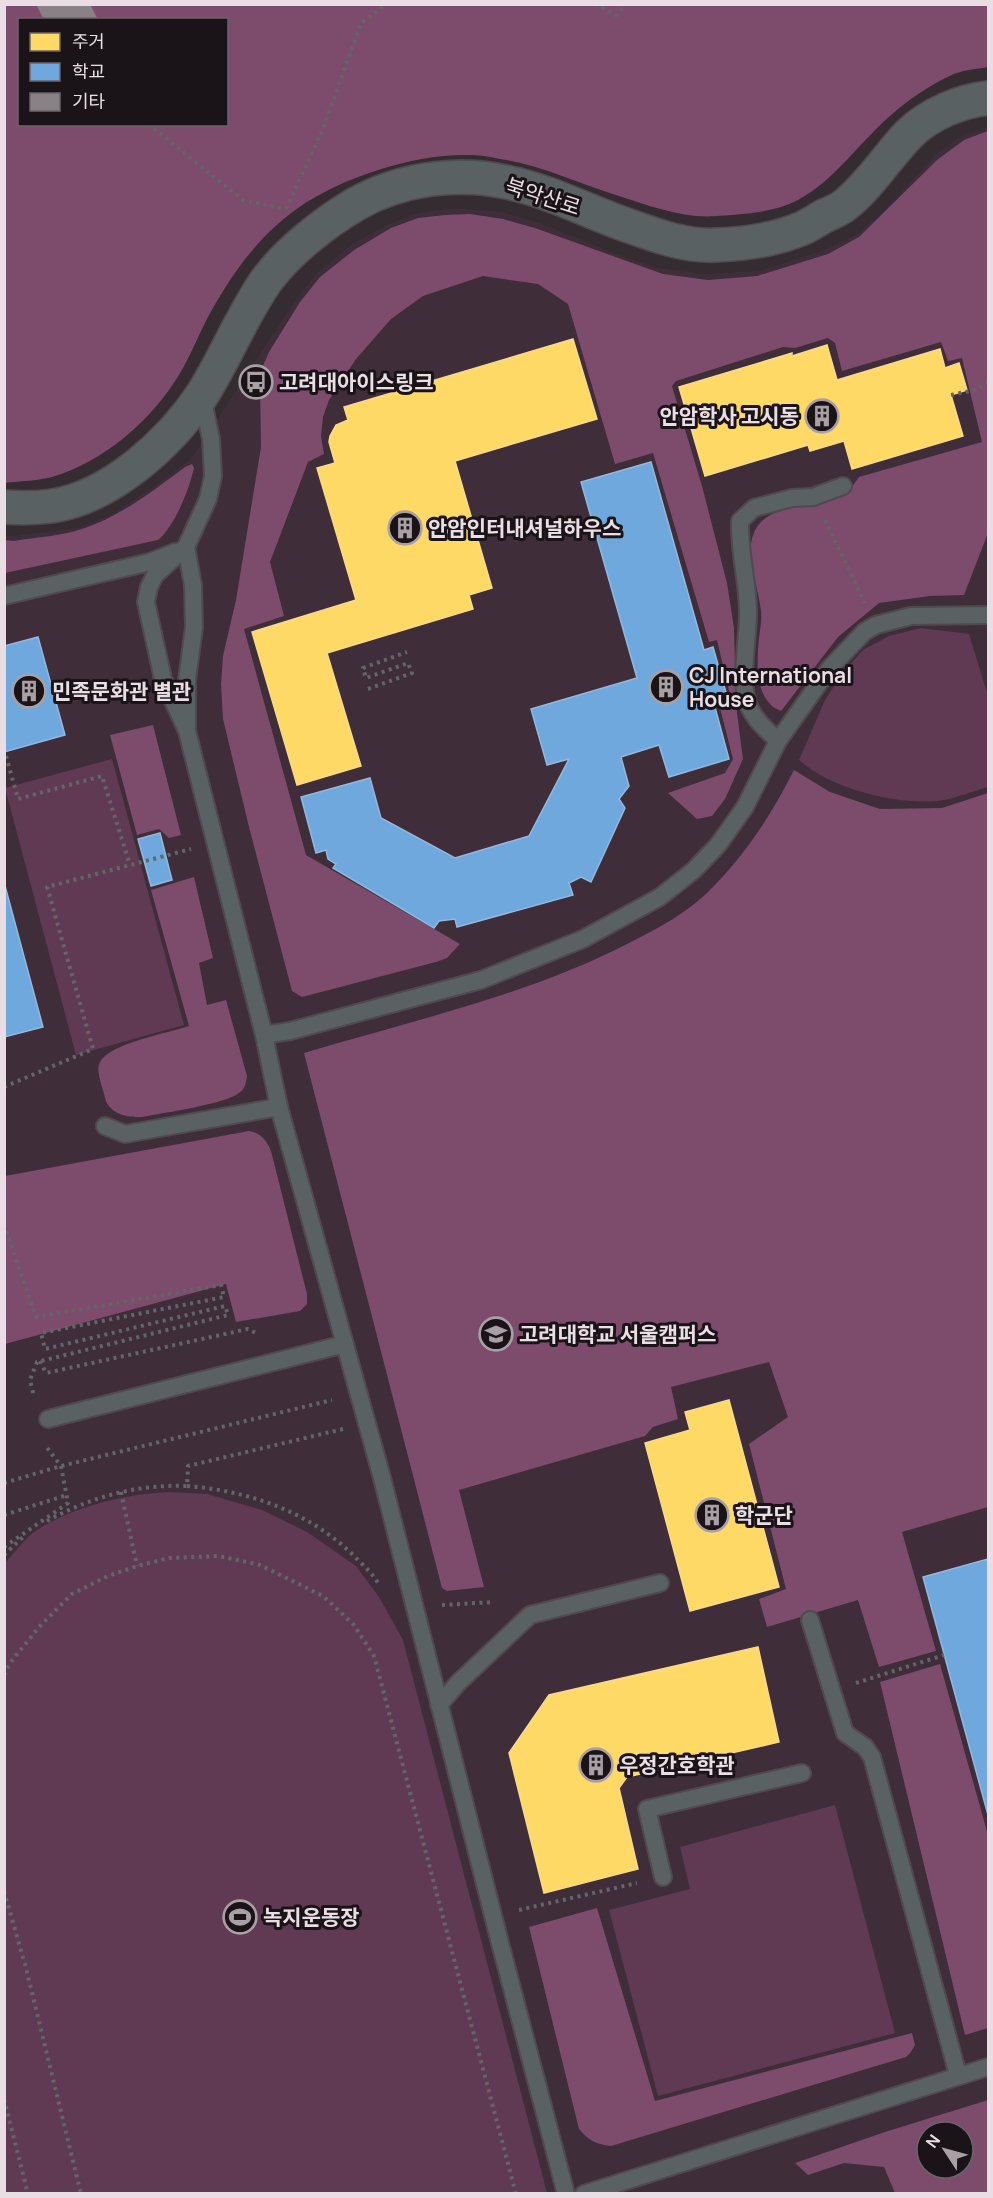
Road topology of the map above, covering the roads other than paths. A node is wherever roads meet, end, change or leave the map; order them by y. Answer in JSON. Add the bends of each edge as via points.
{"nodes":[{"id":1,"x":988,"y":98,"type":"edge"},
{"id":2,"x":201,"y":396,"type":"junction"},
{"id":3,"x":843,"y":486,"type":"dead end"},
{"id":4,"x":4,"y":507,"type":"edge"},
{"id":5,"x":186,"y":547,"type":"junction"},
{"id":6,"x":4,"y":596,"type":"edge"},
{"id":7,"x":988,"y":619,"type":"edge"},
{"id":8,"x":187,"y":731,"type":"junction"},
{"id":9,"x":778,"y":741,"type":"junction"},
{"id":10,"x":264,"y":1035,"type":"junction"},
{"id":11,"x":279,"y":1107,"type":"junction"},
{"id":12,"x":105,"y":1126,"type":"dead end"},
{"id":13,"x":345,"y":1344,"type":"junction"},
{"id":14,"x":48,"y":1419,"type":"dead end"},
{"id":15,"x":660,"y":1583,"type":"dead end"},
{"id":16,"x":810,"y":1620,"type":"dead end"},
{"id":17,"x":439,"y":1705,"type":"junction"},
{"id":18,"x":802,"y":1773,"type":"dead end"},
{"id":19,"x":663,"y":1877,"type":"road end"},
{"id":20,"x":988,"y":2067,"type":"edge"},
{"id":21,"x":958,"y":2075,"type":"junction"},
{"id":22,"x":566,"y":2193,"type":"edge"},
{"id":23,"x":584,"y":2193,"type":"edge"}],
"edges":[{"from":1,"to":2,"type":"street","name":"북악산로","via":[[971,100],[939,113],[911,132],[844,206],[798,230],[757,241],[713,246],[666,239],[505,182],[463,178],[420,180],[380,193],[358,203],[304,242],[267,280]]},
{"from":2,"to":4,"type":"street","name":"북악산로","via":[[177,427],[119,479],[54,506]]},
{"from":2,"to":5,"type":"lane","via":[[211,439],[213,476],[208,499]]},
{"from":3,"to":9,"type":"lane","via":[[813,497],[754,508],[740,521],[748,611],[747,701],[757,720]]},
{"from":5,"to":6,"type":"lane","via":[[150,562]]},
{"from":5,"to":8,"type":"lane","via":[[193,585],[194,627]]},
{"from":5,"to":8,"type":"lane","via":[[155,575],[146,602],[163,679]]},
{"from":7,"to":9,"type":"lane","via":[[911,616],[876,625],[828,669]]},
{"from":8,"to":10,"type":"lane"},
{"from":9,"to":10,"type":"lane","via":[[745,807],[718,845],[660,897],[583,939],[481,980]]},
{"from":10,"to":11,"type":"lane"},
{"from":11,"to":12,"type":"lane","via":[[125,1134]]},
{"from":11,"to":13,"type":"lane"},
{"from":13,"to":14,"type":"lane"},
{"from":13,"to":17,"type":"lane"},
{"from":15,"to":17,"type":"lane","via":[[530,1615]]},
{"from":16,"to":21,"type":"lane","via":[[845,1733],[872,1757]]},
{"from":17,"to":22,"type":"lane"},
{"from":18,"to":19,"type":"lane","via":[[647,1809]]},
{"from":20,"to":21,"type":"lane"},
{"from":21,"to":23,"type":"lane"}]}
